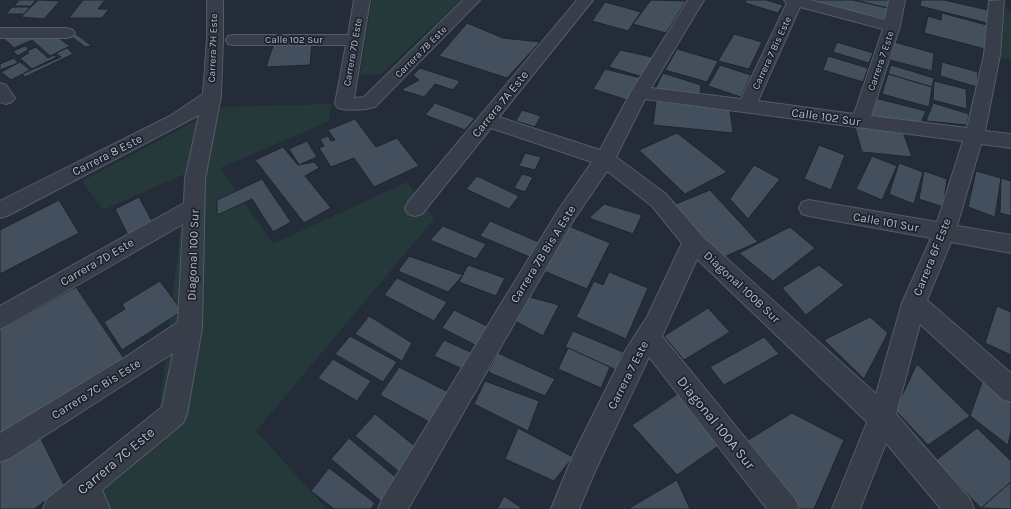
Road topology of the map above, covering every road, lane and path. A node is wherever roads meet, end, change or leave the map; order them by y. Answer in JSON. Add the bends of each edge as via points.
{"nodes":[{"id":1,"x":215,"y":0,"type":"edge"},
{"id":2,"x":362,"y":0,"type":"edge"},
{"id":3,"x":472,"y":0,"type":"edge"},
{"id":4,"x":585,"y":0,"type":"edge"},
{"id":5,"x":696,"y":0,"type":"edge"},
{"id":6,"x":794,"y":0,"type":"edge"},
{"id":7,"x":897,"y":0,"type":"edge"},
{"id":8,"x":997,"y":0,"type":"edge"},
{"id":9,"x":892,"y":26,"type":"junction"},
{"id":10,"x":0,"y":32,"type":"edge"},
{"id":11,"x":67,"y":33,"type":"dead end"},
{"id":12,"x":234,"y":40,"type":"dead end"},
{"id":13,"x":355,"y":40,"type":"junction"},
{"id":14,"x":640,"y":92,"type":"junction"},
{"id":15,"x":212,"y":96,"type":"junction"},
{"id":16,"x":344,"y":104,"type":"joint"},
{"id":17,"x":747,"y":106,"type":"junction"},
{"id":18,"x":487,"y":120,"type":"junction"},
{"id":19,"x":860,"y":122,"type":"junction"},
{"id":20,"x":974,"y":137,"type":"junction"},
{"id":21,"x":1011,"y":141,"type":"edge"},
{"id":22,"x":605,"y":159,"type":"junction"},
{"id":23,"x":195,"y":207,"type":"junction"},
{"id":24,"x":415,"y":208,"type":"dead end"},
{"id":25,"x":809,"y":208,"type":"dead end"},
{"id":26,"x":0,"y":210,"type":"edge"},
{"id":27,"x":944,"y":232,"type":"junction"},
{"id":28,"x":694,"y":242,"type":"junction"},
{"id":29,"x":1011,"y":244,"type":"edge"},
{"id":30,"x":914,"y":303,"type":"junction"},
{"id":31,"x":0,"y":318,"type":"edge"},
{"id":32,"x":190,"y":328,"type":"junction"},
{"id":33,"x":647,"y":336,"type":"junction"},
{"id":34,"x":1011,"y":390,"type":"edge"},
{"id":35,"x":174,"y":414,"type":"joint"},
{"id":36,"x":882,"y":418,"type":"junction"},
{"id":37,"x":0,"y":448,"type":"edge"},
{"id":38,"x":90,"y":498,"type":"edge"},
{"id":39,"x":569,"y":507,"type":"edge"},
{"id":40,"x":58,"y":509,"type":"edge"},
{"id":41,"x":392,"y":509,"type":"edge"},
{"id":42,"x":785,"y":509,"type":"edge"},
{"id":43,"x":846,"y":509,"type":"edge"},
{"id":44,"x":960,"y":509,"type":"edge"}],
"edges":[{"from":1,"to":15,"type":"street","name":"Carrera 7H Este"},
{"from":2,"to":13,"type":"street","name":"Carrera 7D Este"},
{"from":3,"to":16,"type":"street","name":"Carrera 7B Este","via":[[369,103]]},
{"from":4,"to":18,"type":"street","name":"Carrera 7A Este"},
{"from":5,"to":14,"type":"street","name":"Carrera 7B Bis A Este"},
{"from":6,"to":9,"type":"street"},
{"from":6,"to":17,"type":"street","name":"Carrera 7 Bis Este"},
{"from":7,"to":9,"type":"street","name":"Carrera 7 Este"},
{"from":8,"to":20,"type":"street","name":"Carrera 6F Este","via":[[992,55]]},
{"from":9,"to":19,"type":"street","name":"Carrera 7 Este"},
{"from":10,"to":11,"type":"street"},
{"from":12,"to":13,"type":"street","name":"Calle 102 Sur"},
{"from":13,"to":16,"type":"street","name":"Carrera 7D Este"},
{"from":14,"to":17,"type":"street","name":"Calle 102 Sur"},
{"from":14,"to":22,"type":"street","name":"Carrera 7B Bis A Este"},
{"from":15,"to":23,"type":"street","name":"Diagonal 100 Sur","via":[[195,179]]},
{"from":15,"to":26,"type":"street","name":"Carrera 8 Este","via":[[176,120]]},
{"from":17,"to":19,"type":"street","name":"Calle 102 Sur"},
{"from":18,"to":22,"type":"street","name":"Diagonal 100B Sur"},
{"from":18,"to":24,"type":"street","name":"Carrera 7A Este"},
{"from":19,"to":20,"type":"street","name":"Calle 102 Sur"},
{"from":20,"to":21,"type":"street","name":"Calle 102 Sur"},
{"from":20,"to":27,"type":"street","name":"Carrera 6F Este"},
{"from":22,"to":28,"type":"street","name":"Diagonal 100B Sur","via":[[659,200]]},
{"from":22,"to":41,"type":"street","name":"Carrera 7B Bis A Este","via":[[566,215]]},
{"from":23,"to":31,"type":"street","name":"Carrera 7D Este"},
{"from":23,"to":32,"type":"street","name":"Diagonal 100 Sur"},
{"from":25,"to":27,"type":"street","name":"Calle 101 Sur"},
{"from":27,"to":29,"type":"street","name":"Calle 101 Sur"},
{"from":27,"to":30,"type":"street","name":"Carrera 6F Este"},
{"from":28,"to":33,"type":"street","name":"Carrera 7 Este"},
{"from":28,"to":36,"type":"street","name":"Diagonal 100B Sur"},
{"from":30,"to":34,"type":"street"},
{"from":30,"to":36,"type":"street","name":"Carrera 6F Este"},
{"from":32,"to":35,"type":"street","name":"Diagonal 100 Sur"},
{"from":32,"to":37,"type":"street","name":"Carrera 7C Bis Este"},
{"from":33,"to":39,"type":"street","name":"Carrera 7 Este","via":[[586,461]]},
{"from":33,"to":42,"type":"street","name":"Diagonal 100A Sur"},
{"from":35,"to":38,"type":"street","name":"Carrera 7C Este"},
{"from":36,"to":43,"type":"street","name":"Carrera 6F Este"},
{"from":36,"to":44,"type":"street","name":"Diagonal 100B Sur"},
{"from":38,"to":40,"type":"street","name":"Carrera 7C Este"}]}
